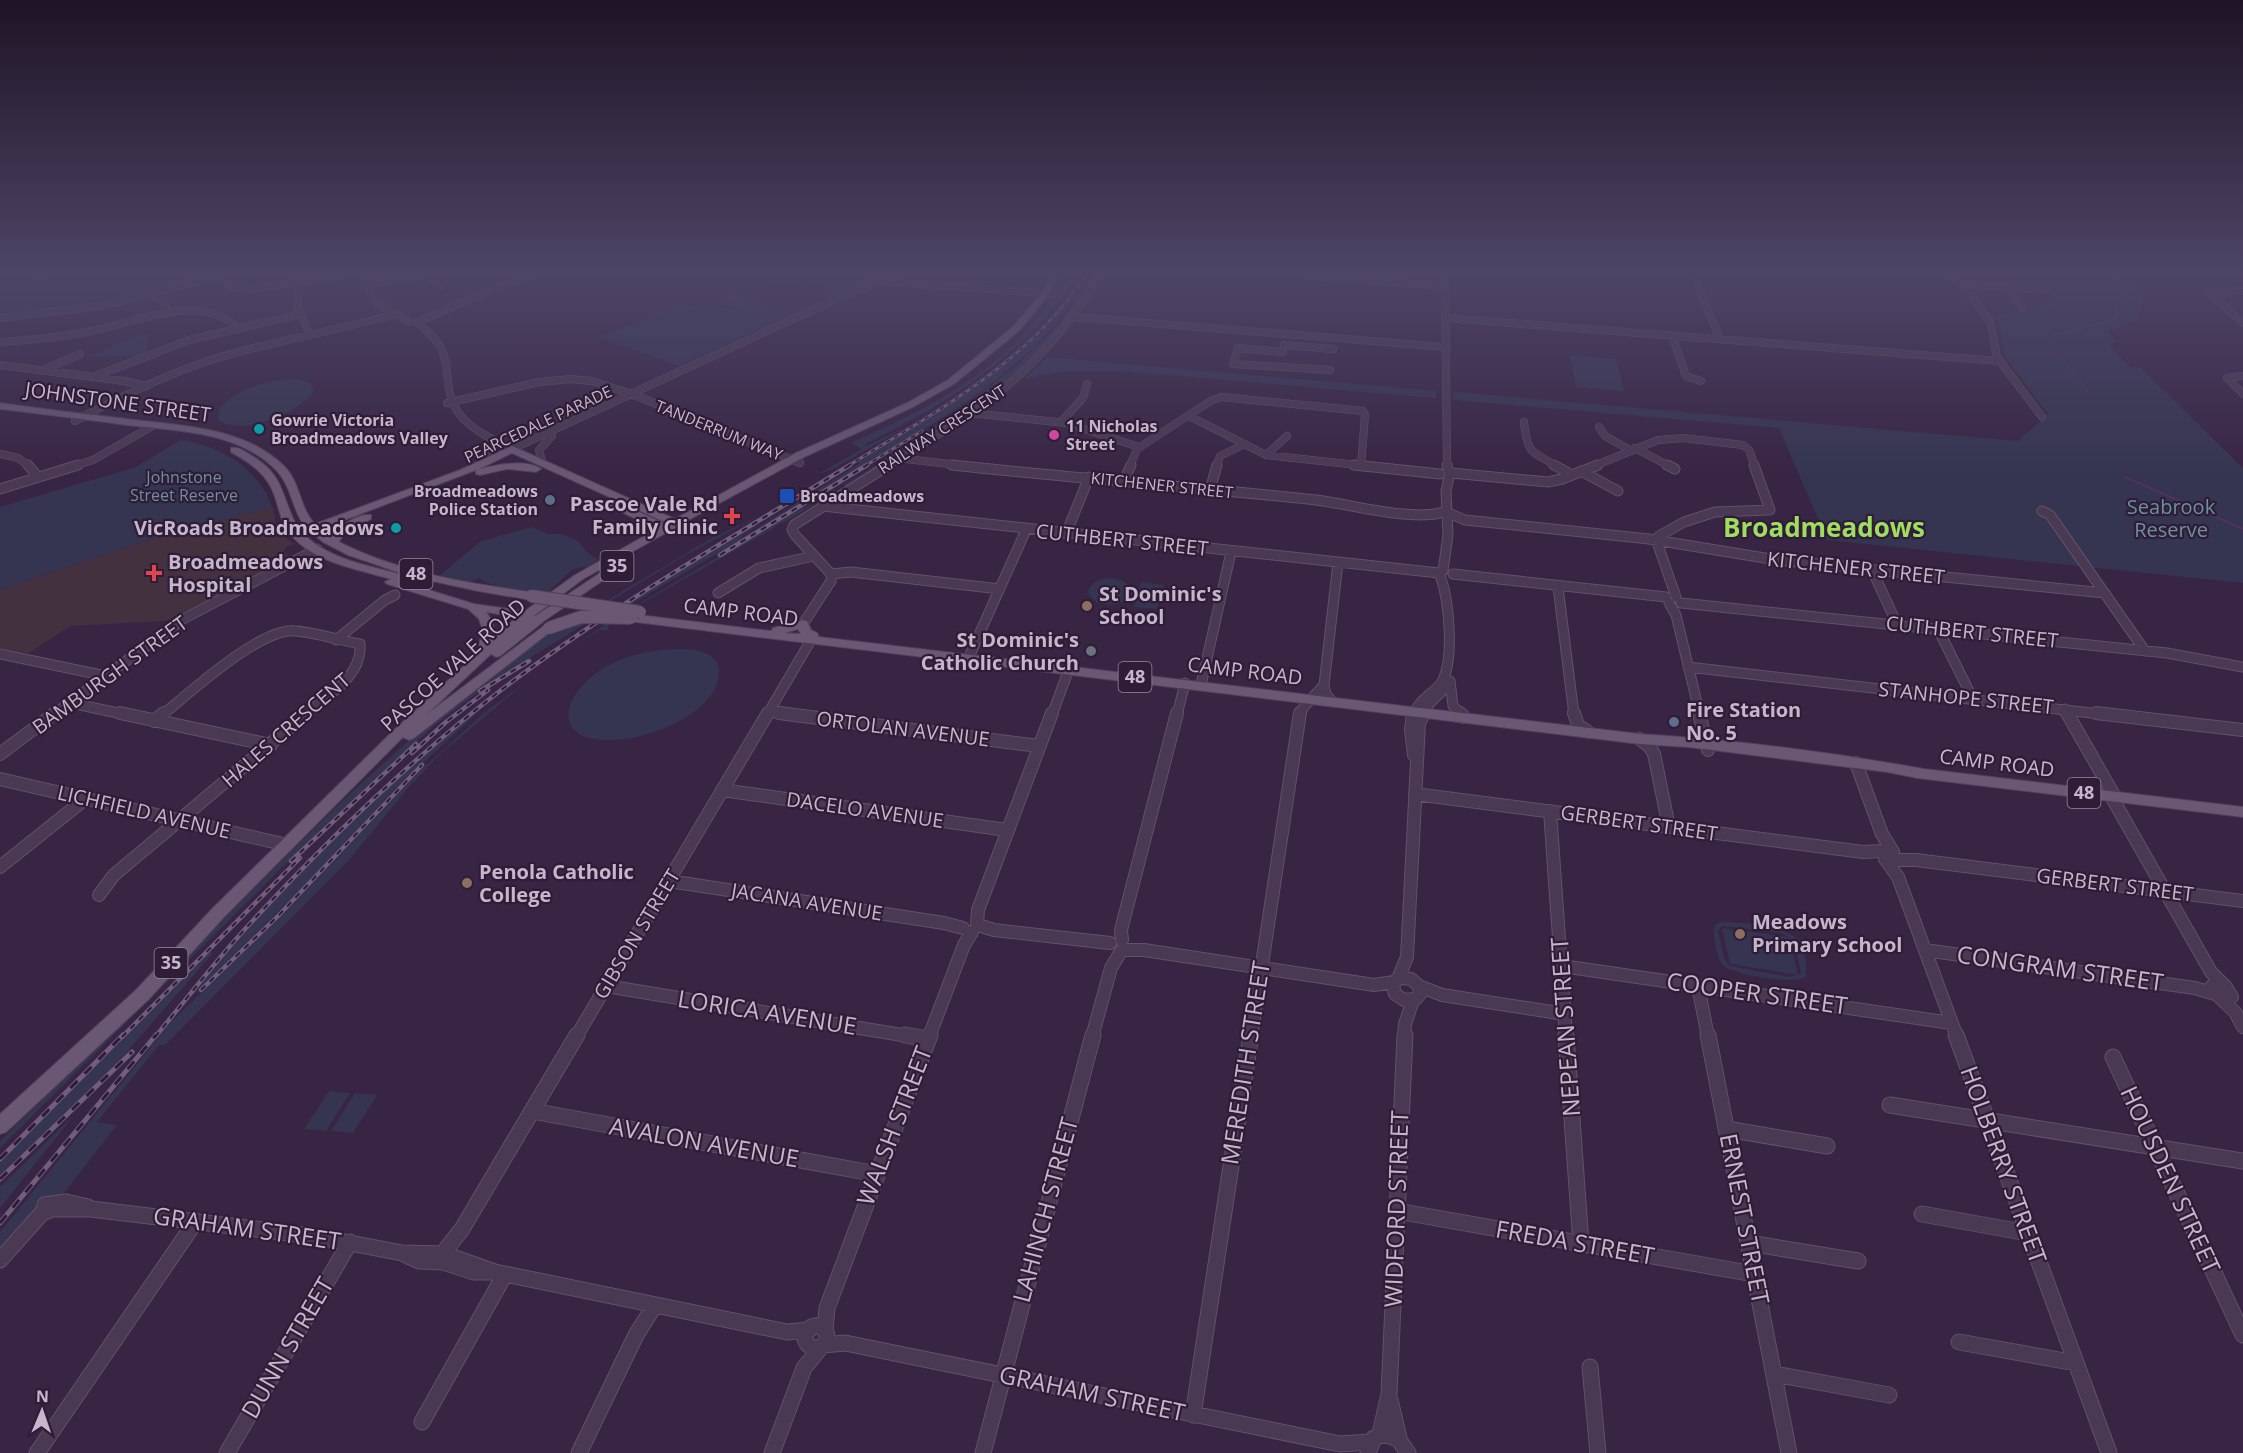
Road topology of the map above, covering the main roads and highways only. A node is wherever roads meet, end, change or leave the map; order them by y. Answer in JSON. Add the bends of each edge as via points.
{"nodes":[{"id":1,"x":1014,"y":341,"type":"edge"},
{"id":2,"x":0,"y":406,"type":"edge"},
{"id":3,"x":0,"y":412,"type":"edge"},
{"id":4,"x":81,"y":418,"type":"junction"},
{"id":5,"x":218,"y":439,"type":"junction"},
{"id":6,"x":512,"y":452,"type":"junction"},
{"id":7,"x":539,"y":465,"type":"junction"},
{"id":8,"x":472,"y":474,"type":"junction"},
{"id":9,"x":419,"y":493,"type":"junction"},
{"id":10,"x":299,"y":511,"type":"junction"},
{"id":11,"x":377,"y":511,"type":"junction"},
{"id":12,"x":629,"y":512,"type":"junction"},
{"id":13,"x":336,"y":521,"type":"junction"},
{"id":14,"x":675,"y":528,"type":"junction"},
{"id":15,"x":317,"y":532,"type":"junction"},
{"id":16,"x":299,"y":537,"type":"junction"},
{"id":17,"x":333,"y":543,"type":"junction"},
{"id":18,"x":621,"y":553,"type":"junction"},
{"id":19,"x":359,"y":554,"type":"junction"},
{"id":20,"x":340,"y":560,"type":"junction"},
{"id":21,"x":384,"y":573,"type":"junction"},
{"id":22,"x":527,"y":599,"type":"junction"},
{"id":23,"x":559,"y":604,"type":"junction"},
{"id":24,"x":470,"y":607,"type":"junction"},
{"id":25,"x":527,"y":615,"type":"junction"},
{"id":26,"x":636,"y":615,"type":"junction"},
{"id":27,"x":776,"y":631,"type":"junction"},
{"id":28,"x":812,"y":638,"type":"junction"},
{"id":29,"x":481,"y":656,"type":"junction"},
{"id":30,"x":409,"y":735,"type":"junction"},
{"id":31,"x":1640,"y":739,"type":"junction"},
{"id":32,"x":1707,"y":747,"type":"junction"},
{"id":33,"x":324,"y":810,"type":"junction"},
{"id":34,"x":2243,"y":812,"type":"edge"},
{"id":35,"x":52,"y":1079,"type":"junction"},
{"id":36,"x":0,"y":1126,"type":"edge"},
{"id":37,"x":0,"y":1135,"type":"edge"}],
"edges":[{"from":1,"to":14,"type":"main road","name":"PASCOE VALE ROAD","number":"35","via":[[960,383],[905,415],[796,462]]},
{"from":2,"to":4,"type":"main road","name":"JOHNSTONE STREET","number":"48"},
{"from":3,"to":4,"type":"main road","name":"JOHNSTONE STREET","number":"48"},
{"from":4,"to":5,"type":"main road","name":"JOHNSTONE STREET","number":"48"},
{"from":5,"to":10,"type":"main road","name":"JOHNSTONE STREET","number":"48","via":[[263,454],[280,468],[293,487]]},
{"from":5,"to":16,"type":"main road","name":"JOHNSTONE STREET","number":"48","via":[[245,454],[276,483],[288,521]]},
{"from":6,"to":7,"type":"main road"},
{"from":6,"to":8,"type":"main road","name":"PEARCEDALE PARADE"},
{"from":6,"to":9,"type":"main road","name":"PEARCEDALE PARADE"},
{"from":7,"to":8,"type":"main road","via":[[507,466]]},
{"from":7,"to":12,"type":"main road"},
{"from":7,"to":14,"type":"main road"},
{"from":8,"to":9,"type":"main road","name":"PEARCEDALE PARADE"},
{"from":9,"to":11,"type":"main road","name":"PEARCEDALE PARADE"},
{"from":9,"to":13,"type":"main road","name":"PEARCEDALE PARADE"},
{"from":10,"to":13,"type":"main road","via":[[317,520]]},
{"from":10,"to":15,"type":"main road","name":"JOHNSTONE STREET","number":"48"},
{"from":11,"to":15,"type":"main road","name":"PEARCEDALE PARADE"},
{"from":11,"to":17,"type":"main road","via":[[339,533]]},
{"from":12,"to":14,"type":"main road"},
{"from":12,"to":18,"type":"main road","via":[[641,532]]},
{"from":13,"to":15,"type":"main road","name":"PEARCEDALE PARADE"},
{"from":14,"to":18,"type":"main road","name":"PASCOE VALE ROAD","number":"35"},
{"from":14,"to":23,"type":"main road","name":"PASCOE VALE ROAD","number":"35"},
{"from":15,"to":16,"type":"main road","name":"PEARCEDALE PARADE"},
{"from":15,"to":17,"type":"main road","name":"JOHNSTONE STREET","number":"48"},
{"from":16,"to":20,"type":"main road","name":"JOHNSTONE STREET","number":"48"},
{"from":17,"to":19,"type":"main road","name":"JOHNSTONE STREET","number":"48"},
{"from":18,"to":25,"type":"main road","name":"PASCOE VALE ROAD","number":"35"},
{"from":19,"to":21,"type":"main road","via":[[367,562],[387,569]]},
{"from":19,"to":22,"type":"main road","name":"JOHNSTONE STREET","number":"48","via":[[442,581]]},
{"from":20,"to":21,"type":"main road","name":"JOHNSTONE STREET","number":"48"},
{"from":20,"to":24,"type":"main road","via":[[356,571]]},
{"from":21,"to":22,"type":"main road","name":"JOHNSTONE STREET","number":"48","via":[[441,588]]},
{"from":22,"to":26,"type":"main road","name":"JOHNSTONE STREET","number":"48","bridge":true},
{"from":23,"to":25,"type":"main road"},
{"from":23,"to":30,"type":"main road","name":"PASCOE VALE ROAD","number":"35","via":[[493,655]]},
{"from":24,"to":25,"type":"main road"},
{"from":24,"to":29,"type":"main road","via":[[489,626],[489,639]]},
{"from":25,"to":29,"type":"main road","name":"PASCOE VALE ROAD","number":"35"},
{"from":26,"to":27,"type":"main road","name":"CAMP ROAD","number":"48"},
{"from":26,"to":28,"type":"main road","name":"CAMP ROAD","number":"48"},
{"from":26,"to":30,"type":"main road","bridge":true,"via":[[581,617],[549,628]]},
{"from":27,"to":28,"type":"main road","name":"CAMP ROAD","number":"48"},
{"from":27,"to":28,"type":"main road","via":[[803,624]]},
{"from":28,"to":31,"type":"main road","name":"CAMP ROAD","number":"48"},
{"from":29,"to":33,"type":"main road","name":"PASCOE VALE ROAD","number":"35"},
{"from":30,"to":33,"type":"main road","name":"PASCOE VALE ROAD","number":"35"},
{"from":31,"to":32,"type":"main road","name":"CAMP ROAD","number":"48"},
{"from":31,"to":32,"type":"main road","name":"CAMP ROAD","number":"48","via":[[1659,749]]},
{"from":32,"to":34,"type":"main road","name":"CAMP ROAD","number":"48"},
{"from":33,"to":35,"type":"main road","name":"PASCOE VALE ROAD","number":"35","via":[[219,912],[142,995]]},
{"from":35,"to":36,"type":"main road","name":"PASCOE VALE ROAD","number":"35"},
{"from":35,"to":37,"type":"main road","name":"PASCOE VALE ROAD","number":"35"}]}
